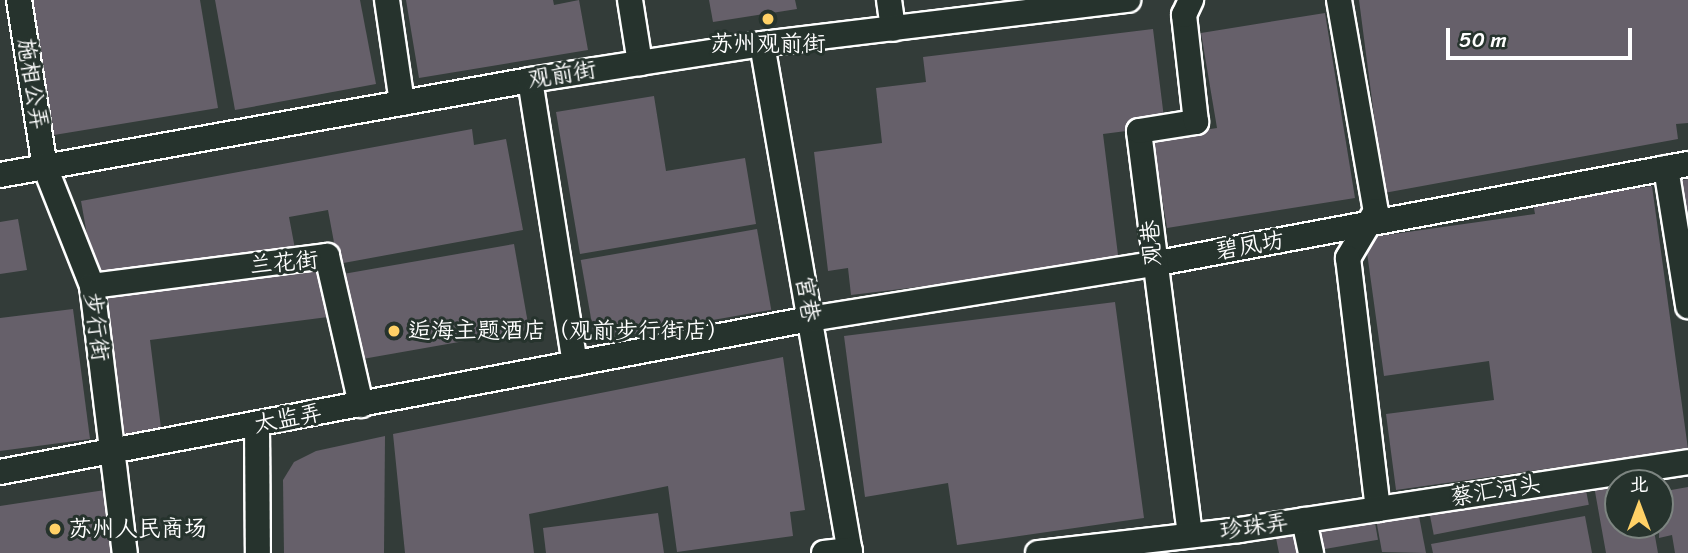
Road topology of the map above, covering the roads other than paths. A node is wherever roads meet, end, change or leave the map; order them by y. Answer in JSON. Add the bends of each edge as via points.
{"nodes":[{"id":1,"x":19,"y":0,"type":"edge"},
{"id":2,"x":387,"y":0,"type":"edge"},
{"id":3,"x":630,"y":0,"type":"edge"},
{"id":4,"x":889,"y":0,"type":"edge"},
{"id":5,"x":1128,"y":0,"type":"edge"},
{"id":6,"x":1191,"y":0,"type":"edge"},
{"id":7,"x":1339,"y":0,"type":"edge"},
{"id":8,"x":893,"y":29,"type":"junction"},
{"id":9,"x":762,"y":44,"type":"junction"},
{"id":10,"x":640,"y":63,"type":"junction"},
{"id":11,"x":530,"y":80,"type":"junction"},
{"id":12,"x":402,"y":103,"type":"junction"},
{"id":13,"x":1677,"y":166,"type":"edge"},
{"id":14,"x":45,"y":167,"type":"junction"},
{"id":15,"x":0,"y":175,"type":"edge"},
{"id":16,"x":1368,"y":224,"type":"junction"},
{"id":17,"x":1153,"y":264,"type":"junction"},
{"id":18,"x":93,"y":286,"type":"junction"},
{"id":19,"x":1688,"y":306,"type":"edge"},
{"id":20,"x":810,"y":319,"type":"junction"},
{"id":21,"x":575,"y":363,"type":"junction"},
{"id":22,"x":361,"y":405,"type":"junction"},
{"id":23,"x":257,"y":425,"type":"junction"},
{"id":24,"x":112,"y":454,"type":"junction"},
{"id":25,"x":1688,"y":462,"type":"edge"},
{"id":26,"x":0,"y":472,"type":"edge"},
{"id":27,"x":1378,"y":509,"type":"junction"},
{"id":28,"x":1304,"y":520,"type":"junction"},
{"id":29,"x":1190,"y":536,"type":"junction"},
{"id":30,"x":850,"y":551,"type":"edge"},
{"id":31,"x":125,"y":553,"type":"edge"},
{"id":32,"x":258,"y":553,"type":"edge"},
{"id":33,"x":824,"y":553,"type":"edge"},
{"id":34,"x":1038,"y":553,"type":"edge"},
{"id":35,"x":1311,"y":553,"type":"edge"}],
"edges":[{"from":1,"to":14,"type":"street","name":"施相公弄"},
{"from":2,"to":12,"type":"street"},
{"from":3,"to":10,"type":"street"},
{"from":4,"to":8,"type":"street"},
{"from":5,"to":8,"type":"street","name":"观前街"},
{"from":6,"to":17,"type":"street","name":"观巷","via":[[1184,15],[1196,122],[1139,131],[1156,253]]},
{"from":7,"to":16,"type":"street","via":[[1376,211]]},
{"from":8,"to":9,"type":"street","name":"观前街"},
{"from":9,"to":10,"type":"street","name":"观前街"},
{"from":9,"to":20,"type":"street","name":"宫巷"},
{"from":10,"to":11,"type":"street","name":"观前街"},
{"from":11,"to":12,"type":"street","name":"观前街"},
{"from":11,"to":21,"type":"street"},
{"from":12,"to":14,"type":"street","name":"观前街"},
{"from":13,"to":16,"type":"street","name":"碧凤坊"},
{"from":13,"to":19,"type":"street"},
{"from":14,"to":15,"type":"street","name":"观前街"},
{"from":14,"to":18,"type":"street","name":"步行街"},
{"from":16,"to":17,"type":"street","name":"碧凤坊"},
{"from":16,"to":27,"type":"street","via":[[1348,258]]},
{"from":17,"to":20,"type":"street","name":"碧凤坊"},
{"from":17,"to":29,"type":"street","name":"观巷"},
{"from":18,"to":22,"type":"street","name":"兰花街","via":[[327,256]]},
{"from":18,"to":24,"type":"street","name":"步行街"},
{"from":20,"to":21,"type":"street","name":"太监弄"},
{"from":20,"to":30,"type":"street","name":"宫巷"},
{"from":21,"to":22,"type":"street","name":"太监弄"},
{"from":22,"to":23,"type":"street","name":"太监弄"},
{"from":23,"to":24,"type":"street","name":"太监弄"},
{"from":23,"to":32,"type":"street"},
{"from":24,"to":26,"type":"street","name":"太监弄"},
{"from":24,"to":31,"type":"street","name":"步行街"},
{"from":25,"to":27,"type":"street","name":"蔡汇河头"},
{"from":27,"to":28,"type":"street","name":"蔡汇河头"},
{"from":28,"to":29,"type":"street","name":"珍珠弄"},
{"from":28,"to":35,"type":"street"},
{"from":29,"to":34,"type":"street","name":"珍珠弄"},
{"from":30,"to":33,"type":"street"}]}
